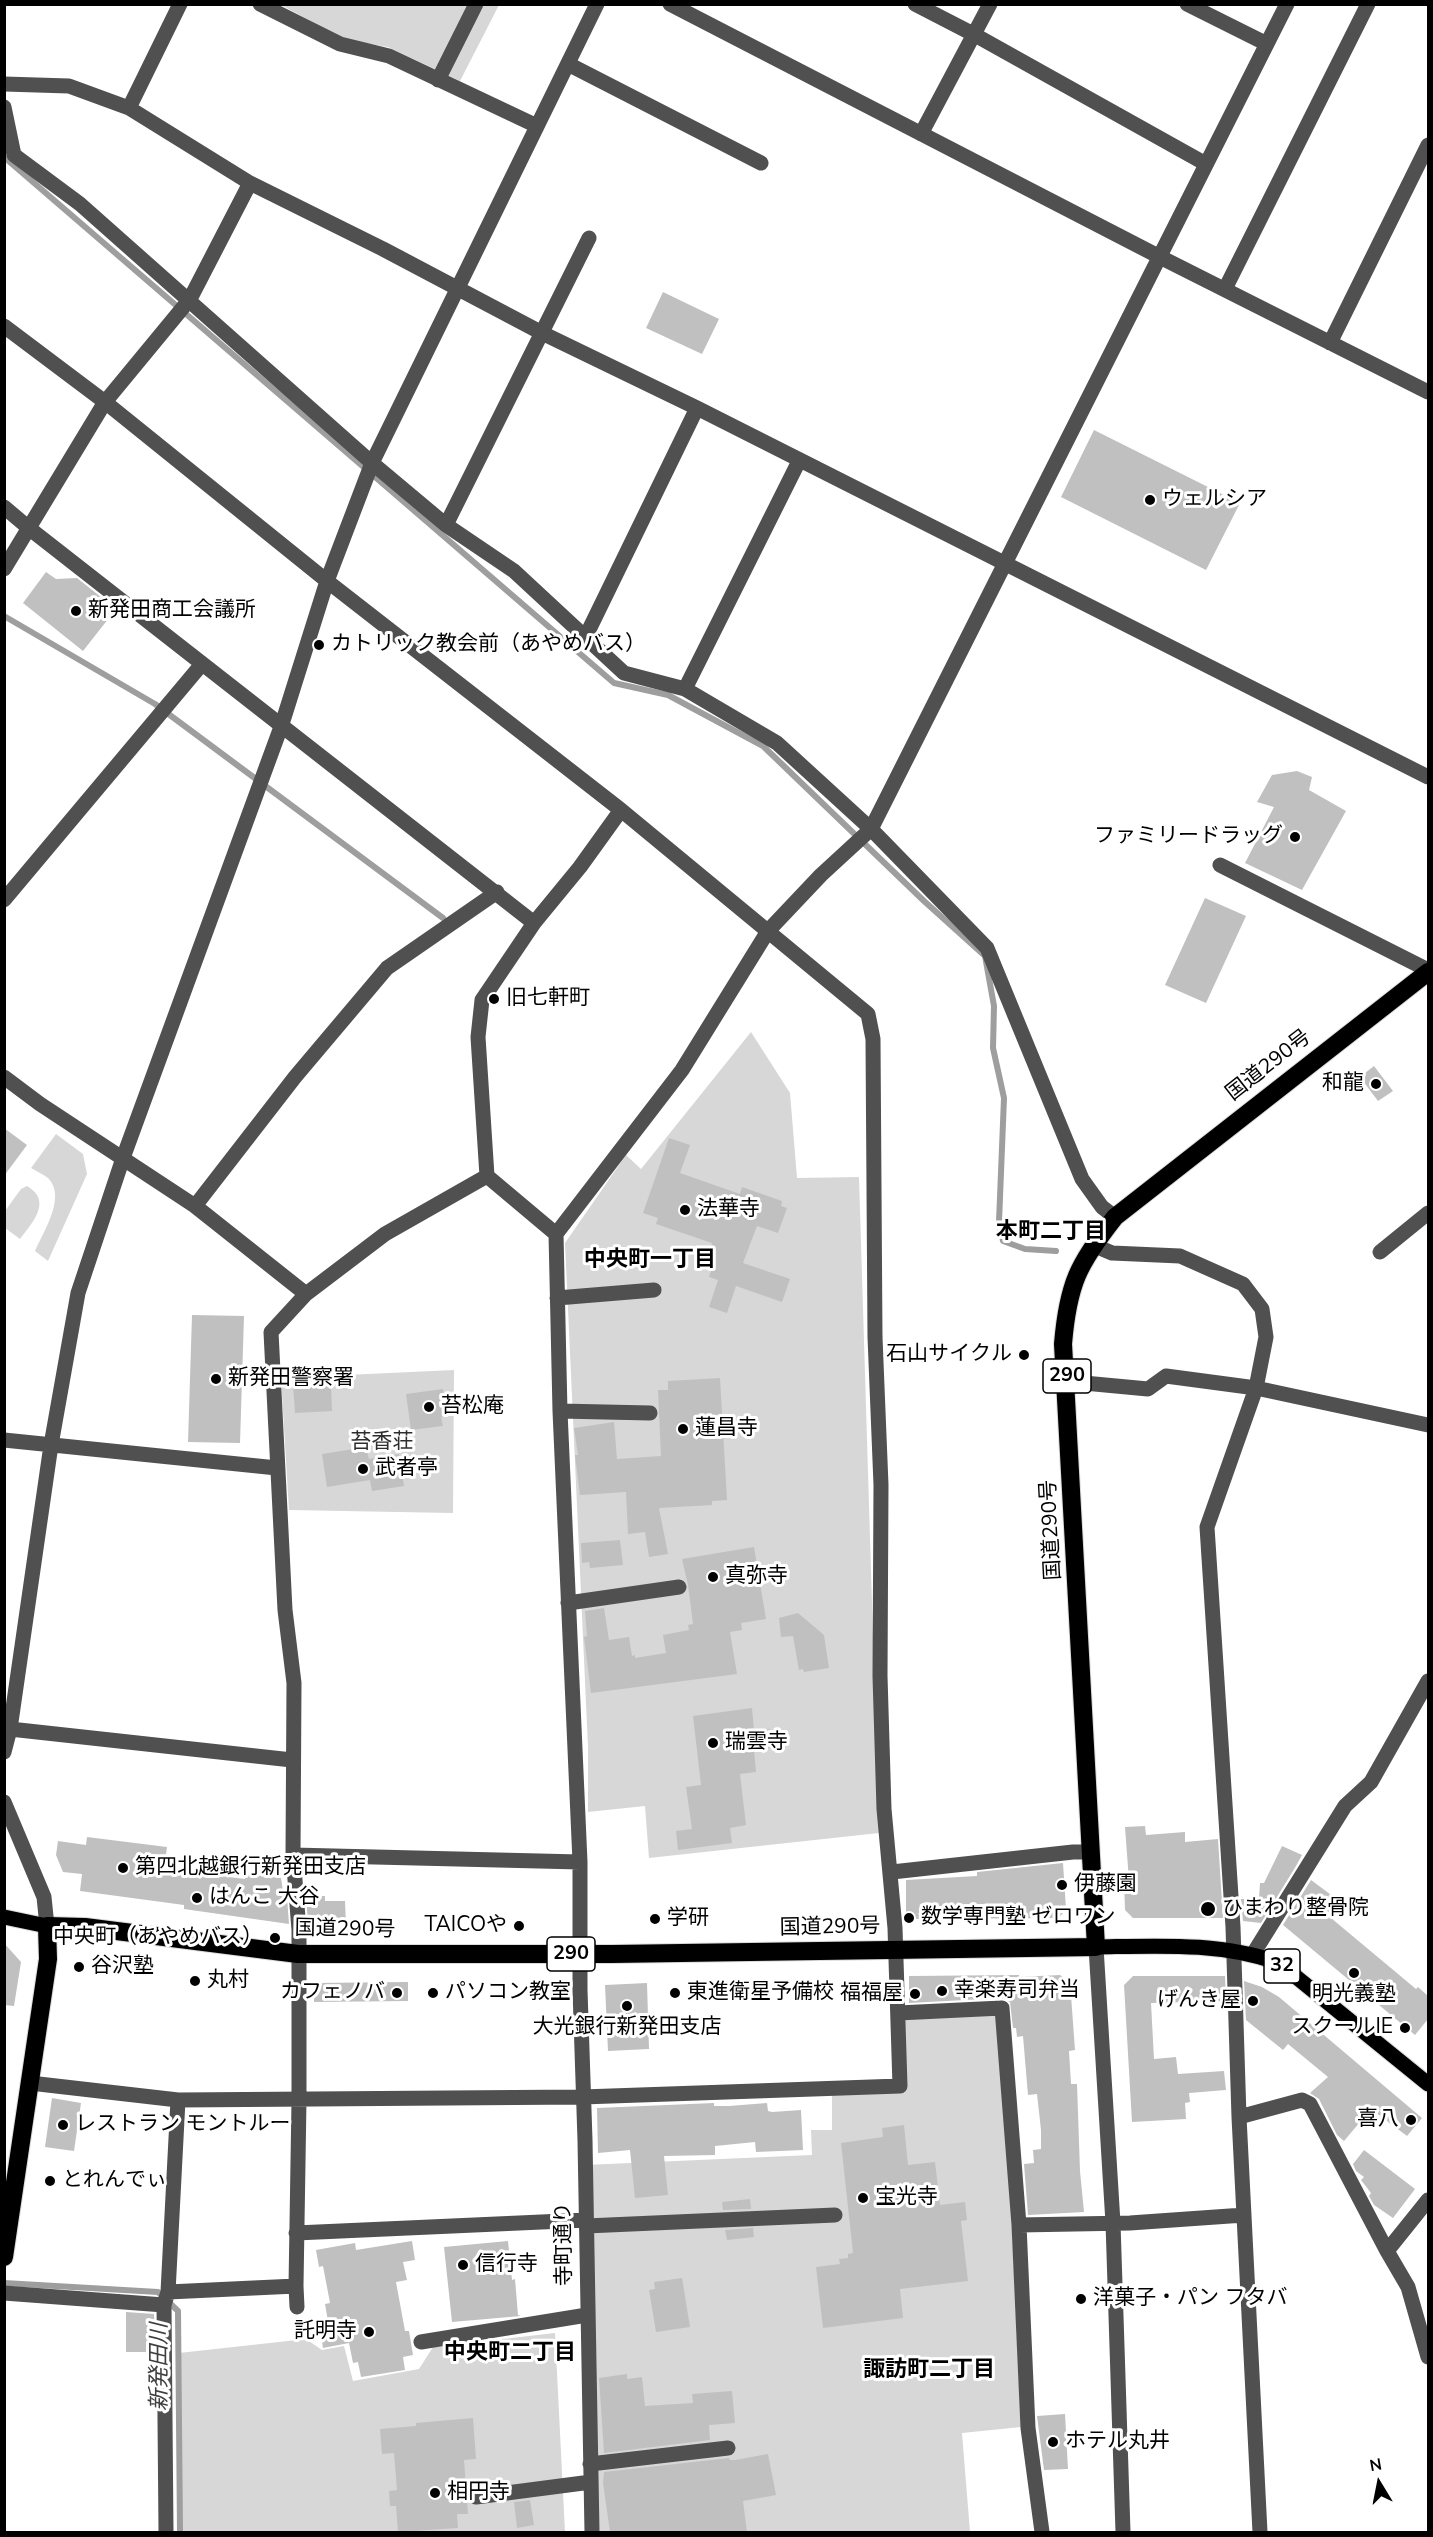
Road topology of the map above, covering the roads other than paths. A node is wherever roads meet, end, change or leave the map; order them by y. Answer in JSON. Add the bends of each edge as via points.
{"nodes":[{"id":1,"x":180,"y":4,"type":"edge"},
{"id":2,"x":260,"y":4,"type":"edge"},
{"id":3,"x":476,"y":4,"type":"edge"},
{"id":4,"x":597,"y":4,"type":"edge"},
{"id":5,"x":670,"y":4,"type":"edge"},
{"id":6,"x":915,"y":4,"type":"edge"},
{"id":7,"x":990,"y":4,"type":"edge"},
{"id":8,"x":1187,"y":4,"type":"edge"},
{"id":9,"x":1287,"y":4,"type":"edge"},
{"id":10,"x":1368,"y":4,"type":"edge"},
{"id":11,"x":975,"y":35,"type":"junction"},
{"id":12,"x":1267,"y":44,"type":"junction"},
{"id":13,"x":568,"y":64,"type":"junction"},
{"id":14,"x":438,"y":80,"type":"junction"},
{"id":15,"x":4,"y":84,"type":"edge"},
{"id":16,"x":4,"y":107,"type":"edge"},
{"id":17,"x":129,"y":108,"type":"junction"},
{"id":18,"x":537,"y":126,"type":"junction"},
{"id":19,"x":921,"y":134,"type":"junction"},
{"id":20,"x":1428,"y":145,"type":"edge"},
{"id":21,"x":762,"y":163,"type":"dead end"},
{"id":22,"x":1206,"y":165,"type":"junction"},
{"id":23,"x":250,"y":183,"type":"junction"},
{"id":24,"x":589,"y":238,"type":"dead end"},
{"id":25,"x":1160,"y":257,"type":"junction"},
{"id":26,"x":457,"y":289,"type":"junction"},
{"id":27,"x":1224,"y":289,"type":"junction"},
{"id":28,"x":189,"y":299,"type":"junction"},
{"id":29,"x":4,"y":326,"type":"edge"},
{"id":30,"x":542,"y":333,"type":"junction"},
{"id":31,"x":1330,"y":343,"type":"junction"},
{"id":32,"x":1428,"y":392,"type":"edge"},
{"id":33,"x":105,"y":402,"type":"junction"},
{"id":34,"x":697,"y":408,"type":"junction"},
{"id":35,"x":799,"y":461,"type":"junction"},
{"id":36,"x":372,"y":463,"type":"junction"},
{"id":37,"x":4,"y":507,"type":"edge"},
{"id":38,"x":446,"y":525,"type":"junction"},
{"id":39,"x":30,"y":529,"type":"junction"},
{"id":40,"x":1005,"y":564,"type":"junction"},
{"id":41,"x":4,"y":569,"type":"edge"},
{"id":42,"x":327,"y":581,"type":"junction"},
{"id":43,"x":585,"y":638,"type":"junction"},
{"id":44,"x":202,"y":664,"type":"junction"},
{"id":45,"x":685,"y":689,"type":"junction"},
{"id":46,"x":282,"y":724,"type":"junction"},
{"id":47,"x":1428,"y":777,"type":"edge"},
{"id":48,"x":621,"y":810,"type":"junction"},
{"id":49,"x":871,"y":829,"type":"junction"},
{"id":50,"x":1220,"y":865,"type":"dead end"},
{"id":51,"x":497,"y":892,"type":"junction"},
{"id":52,"x":4,"y":900,"type":"edge"},
{"id":53,"x":534,"y":923,"type":"junction"},
{"id":54,"x":768,"y":931,"type":"junction"},
{"id":55,"x":1428,"y":971,"type":"edge"},
{"id":56,"x":4,"y":1077,"type":"edge"},
{"id":57,"x":123,"y":1158,"type":"junction"},
{"id":58,"x":487,"y":1176,"type":"junction"},
{"id":59,"x":195,"y":1206,"type":"junction"},
{"id":60,"x":1428,"y":1213,"type":"edge"},
{"id":61,"x":1115,"y":1217,"type":"junction"},
{"id":62,"x":556,"y":1234,"type":"junction"},
{"id":63,"x":1093,"y":1245,"type":"junction"},
{"id":64,"x":1380,"y":1252,"type":"dead end"},
{"id":65,"x":654,"y":1290,"type":"dead end"},
{"id":66,"x":306,"y":1294,"type":"junction"},
{"id":67,"x":557,"y":1298,"type":"junction"},
{"id":68,"x":1068,"y":1386,"type":"junction"},
{"id":69,"x":1256,"y":1388,"type":"junction"},
{"id":70,"x":560,"y":1411,"type":"junction"},
{"id":71,"x":650,"y":1413,"type":"dead end"},
{"id":72,"x":1428,"y":1425,"type":"edge"},
{"id":73,"x":4,"y":1440,"type":"edge"},
{"id":74,"x":51,"y":1445,"type":"junction"},
{"id":75,"x":277,"y":1468,"type":"junction"},
{"id":76,"x":679,"y":1587,"type":"dead end"},
{"id":77,"x":568,"y":1603,"type":"junction"},
{"id":78,"x":1428,"y":1681,"type":"edge"},
{"id":79,"x":10,"y":1729,"type":"junction"},
{"id":80,"x":4,"y":1752,"type":"edge"},
{"id":81,"x":292,"y":1760,"type":"junction"},
{"id":82,"x":4,"y":1802,"type":"edge"},
{"id":83,"x":1091,"y":1852,"type":"junction"},
{"id":84,"x":293,"y":1855,"type":"junction"},
{"id":85,"x":579,"y":1862,"type":"junction"},
{"id":86,"x":891,"y":1872,"type":"junction"},
{"id":87,"x":4,"y":1917,"type":"edge"},
{"id":88,"x":47,"y":1926,"type":"junction"},
{"id":89,"x":1096,"y":1947,"type":"junction"},
{"id":90,"x":896,"y":1949,"type":"junction"},
{"id":91,"x":1234,"y":1951,"type":"junction"},
{"id":92,"x":298,"y":1954,"type":"junction"},
{"id":93,"x":580,"y":1954,"type":"junction"},
{"id":94,"x":1253,"y":1954,"type":"junction"},
{"id":95,"x":898,"y":2013,"type":"junction"},
{"id":96,"x":30,"y":2083,"type":"junction"},
{"id":97,"x":1428,"y":2084,"type":"edge"},
{"id":98,"x":582,"y":2097,"type":"junction"},
{"id":99,"x":178,"y":2100,"type":"junction"},
{"id":100,"x":299,"y":2100,"type":"junction"},
{"id":101,"x":1239,"y":2117,"type":"junction"},
{"id":102,"x":1428,"y":2200,"type":"edge"},
{"id":103,"x":835,"y":2215,"type":"dead end"},
{"id":104,"x":1244,"y":2215,"type":"junction"},
{"id":105,"x":586,"y":2223,"type":"junction"},
{"id":106,"x":1113,"y":2223,"type":"junction"},
{"id":107,"x":1019,"y":2225,"type":"junction"},
{"id":108,"x":296,"y":2233,"type":"junction"},
{"id":109,"x":1387,"y":2251,"type":"junction"},
{"id":110,"x":4,"y":2257,"type":"edge"},
{"id":111,"x":296,"y":2286,"type":"junction"},
{"id":112,"x":4,"y":2293,"type":"edge"},
{"id":113,"x":166,"y":2299,"type":"junction"},
{"id":114,"x":297,"y":2307,"type":"dead end"},
{"id":115,"x":587,"y":2315,"type":"junction"},
{"id":116,"x":421,"y":2342,"type":"dead end"},
{"id":117,"x":1428,"y":2356,"type":"edge"},
{"id":118,"x":728,"y":2448,"type":"dead end"},
{"id":119,"x":590,"y":2464,"type":"junction"},
{"id":120,"x":591,"y":2481,"type":"junction"},
{"id":121,"x":476,"y":2497,"type":"dead end"},
{"id":122,"x":166,"y":2532,"type":"edge"},
{"id":123,"x":592,"y":2532,"type":"edge"},
{"id":124,"x":1042,"y":2532,"type":"edge"},
{"id":125,"x":1123,"y":2532,"type":"edge"},
{"id":126,"x":1260,"y":2532,"type":"edge"}],
"edges":[{"from":1,"to":17,"type":"street"},
{"from":2,"to":14,"type":"street","via":[[340,44],[389,56]]},
{"from":3,"to":14,"type":"street"},
{"from":4,"to":13,"type":"street"},
{"from":5,"to":19,"type":"street"},
{"from":6,"to":11,"type":"street"},
{"from":7,"to":11,"type":"street"},
{"from":8,"to":12,"type":"street"},
{"from":9,"to":12,"type":"street"},
{"from":10,"to":27,"type":"street"},
{"from":11,"to":19,"type":"street"},
{"from":11,"to":22,"type":"street"},
{"from":12,"to":22,"type":"street"},
{"from":13,"to":18,"type":"street"},
{"from":13,"to":21,"type":"street"},
{"from":14,"to":18,"type":"street"},
{"from":15,"to":17,"type":"street","via":[[69,86]]},
{"from":16,"to":28,"type":"street","via":[[14,155],[80,204]]},
{"from":17,"to":23,"type":"street"},
{"from":18,"to":26,"type":"street"},
{"from":19,"to":25,"type":"street"},
{"from":20,"to":31,"type":"street"},
{"from":22,"to":25,"type":"street"},
{"from":23,"to":26,"type":"street"},
{"from":23,"to":28,"type":"street"},
{"from":24,"to":30,"type":"street"},
{"from":25,"to":27,"type":"street"},
{"from":25,"to":40,"type":"street"},
{"from":26,"to":30,"type":"street"},
{"from":26,"to":36,"type":"street"},
{"from":27,"to":31,"type":"street"},
{"from":28,"to":33,"type":"street"},
{"from":28,"to":36,"type":"street"},
{"from":29,"to":33,"type":"street"},
{"from":30,"to":34,"type":"street"},
{"from":30,"to":38,"type":"street"},
{"from":31,"to":32,"type":"street"},
{"from":33,"to":39,"type":"street"},
{"from":33,"to":42,"type":"street"},
{"from":34,"to":35,"type":"street"},
{"from":34,"to":43,"type":"street"},
{"from":35,"to":40,"type":"street"},
{"from":35,"to":45,"type":"street"},
{"from":36,"to":38,"type":"street"},
{"from":36,"to":42,"type":"street"},
{"from":37,"to":39,"type":"street"},
{"from":38,"to":43,"type":"street","via":[[514,571]]},
{"from":39,"to":41,"type":"street"},
{"from":39,"to":44,"type":"street"},
{"from":40,"to":47,"type":"street"},
{"from":40,"to":49,"type":"street"},
{"from":42,"to":46,"type":"street"},
{"from":42,"to":48,"type":"street"},
{"from":43,"to":45,"type":"street","via":[[624,673]]},
{"from":44,"to":46,"type":"street"},
{"from":44,"to":52,"type":"street"},
{"from":45,"to":49,"type":"street","via":[[777,743]]},
{"from":46,"to":51,"type":"street"},
{"from":46,"to":57,"type":"street"},
{"from":48,"to":53,"type":"street"},
{"from":48,"to":54,"type":"street"},
{"from":49,"to":54,"type":"street"},
{"from":49,"to":61,"type":"street","via":[[987,948],[1082,1179],[1102,1207]]},
{"from":50,"to":55,"type":"street"},
{"from":51,"to":53,"type":"street"},
{"from":51,"to":59,"type":"street","via":[[387,968],[295,1077]]},
{"from":53,"to":58,"type":"street","via":[[482,1000],[478,1037]]},
{"from":54,"to":62,"type":"street","via":[[682,1071]]},
{"from":54,"to":86,"type":"street","via":[[868,1014],[873,1040],[875,1337],[881,1485],[880,1676],[884,1809]]},
{"from":55,"to":61,"type":"highway","name":"国道290号","number":"290"},
{"from":56,"to":57,"type":"street"},
{"from":57,"to":59,"type":"street"},
{"from":57,"to":74,"type":"street","via":[[78,1293]]},
{"from":58,"to":62,"type":"street"},
{"from":58,"to":66,"type":"street","via":[[386,1234]]},
{"from":59,"to":66,"type":"street"},
{"from":60,"to":64,"type":"street"},
{"from":61,"to":63,"type":"highway","name":"国道290号","number":"290"},
{"from":62,"to":67,"type":"street","name":"寺町通り"},
{"from":63,"to":68,"type":"highway","name":"国道290号","number":"290","via":[[1074,1282],[1066,1316]]},
{"from":63,"to":69,"type":"street","via":[[1112,1253],[1180,1256],[1243,1284],[1262,1309],[1266,1337]]},
{"from":65,"to":67,"type":"street"},
{"from":66,"to":75,"type":"street","via":[[271,1332]]},
{"from":67,"to":70,"type":"street","name":"寺町通り"},
{"from":68,"to":69,"type":"street","via":[[1084,1383],[1148,1389],[1166,1376]]},
{"from":68,"to":83,"type":"highway","name":"国道290号","number":"290"},
{"from":69,"to":72,"type":"street"},
{"from":69,"to":91,"type":"street","via":[[1207,1527]]},
{"from":70,"to":71,"type":"street"},
{"from":70,"to":77,"type":"street","name":"寺町通り"},
{"from":73,"to":74,"type":"street"},
{"from":74,"to":75,"type":"street"},
{"from":74,"to":79,"type":"street"},
{"from":75,"to":81,"type":"street","via":[[285,1610],[294,1683]]},
{"from":76,"to":77,"type":"street"},
{"from":77,"to":85,"type":"street","name":"寺町通り"},
{"from":78,"to":94,"type":"street","via":[[1371,1782],[1345,1806]]},
{"from":79,"to":80,"type":"street"},
{"from":79,"to":81,"type":"street"},
{"from":81,"to":84,"type":"street"},
{"from":82,"to":88,"type":"street","via":[[44,1897]]},
{"from":83,"to":86,"type":"street"},
{"from":83,"to":89,"type":"highway","name":"国道290号","number":"290"},
{"from":84,"to":85,"type":"street"},
{"from":84,"to":92,"type":"street"},
{"from":85,"to":93,"type":"street","name":"寺町通り"},
{"from":86,"to":90,"type":"street"},
{"from":87,"to":88,"type":"main road"},
{"from":88,"to":92,"type":"highway","name":"国道290号","number":"290","via":[[85,1927]]},
{"from":88,"to":96,"type":"highway","via":[[48,1959]]},
{"from":89,"to":90,"type":"highway","name":"国道290号","number":"290"},
{"from":89,"to":91,"type":"main road","number":"32","via":[[1216,1947]]},
{"from":89,"to":106,"type":"street"},
{"from":90,"to":93,"type":"highway","name":"国道290号","number":"290"},
{"from":90,"to":95,"type":"street"},
{"from":91,"to":94,"type":"main road","number":"32"},
{"from":91,"to":101,"type":"street"},
{"from":92,"to":93,"type":"highway","name":"国道290号","number":"290"},
{"from":92,"to":100,"type":"street"},
{"from":93,"to":98,"type":"street","name":"寺町通り"},
{"from":94,"to":97,"type":"main road","number":"32","via":[[1279,1964]]},
{"from":95,"to":98,"type":"street","via":[[900,2086]]},
{"from":95,"to":107,"type":"street","via":[[1002,2008]]},
{"from":96,"to":99,"type":"street"},
{"from":96,"to":110,"type":"highway"},
{"from":98,"to":100,"type":"street"},
{"from":98,"to":105,"type":"street","name":"寺町通り"},
{"from":99,"to":100,"type":"street"},
{"from":99,"to":113,"type":"street"},
{"from":100,"to":108,"type":"street"},
{"from":101,"to":104,"type":"street"},
{"from":101,"to":109,"type":"street","via":[[1302,2100],[1310,2104]]},
{"from":102,"to":109,"type":"street"},
{"from":103,"to":105,"type":"street"},
{"from":104,"to":106,"type":"street"},
{"from":104,"to":126,"type":"street"},
{"from":105,"to":108,"type":"street"},
{"from":105,"to":115,"type":"street","name":"寺町通り"},
{"from":106,"to":107,"type":"street"},
{"from":106,"to":125,"type":"street"},
{"from":107,"to":124,"type":"street","via":[[1028,2428]]},
{"from":108,"to":111,"type":"street"},
{"from":109,"to":117,"type":"street","via":[[1408,2287]]},
{"from":111,"to":113,"type":"street"},
{"from":111,"to":114,"type":"street"},
{"from":112,"to":113,"type":"street"},
{"from":113,"to":122,"type":"street"},
{"from":115,"to":116,"type":"street"},
{"from":115,"to":119,"type":"street","name":"寺町通り"},
{"from":118,"to":119,"type":"street"},
{"from":119,"to":120,"type":"street","name":"寺町通り"},
{"from":120,"to":121,"type":"street"},
{"from":120,"to":123,"type":"street","name":"寺町通り"}]}
